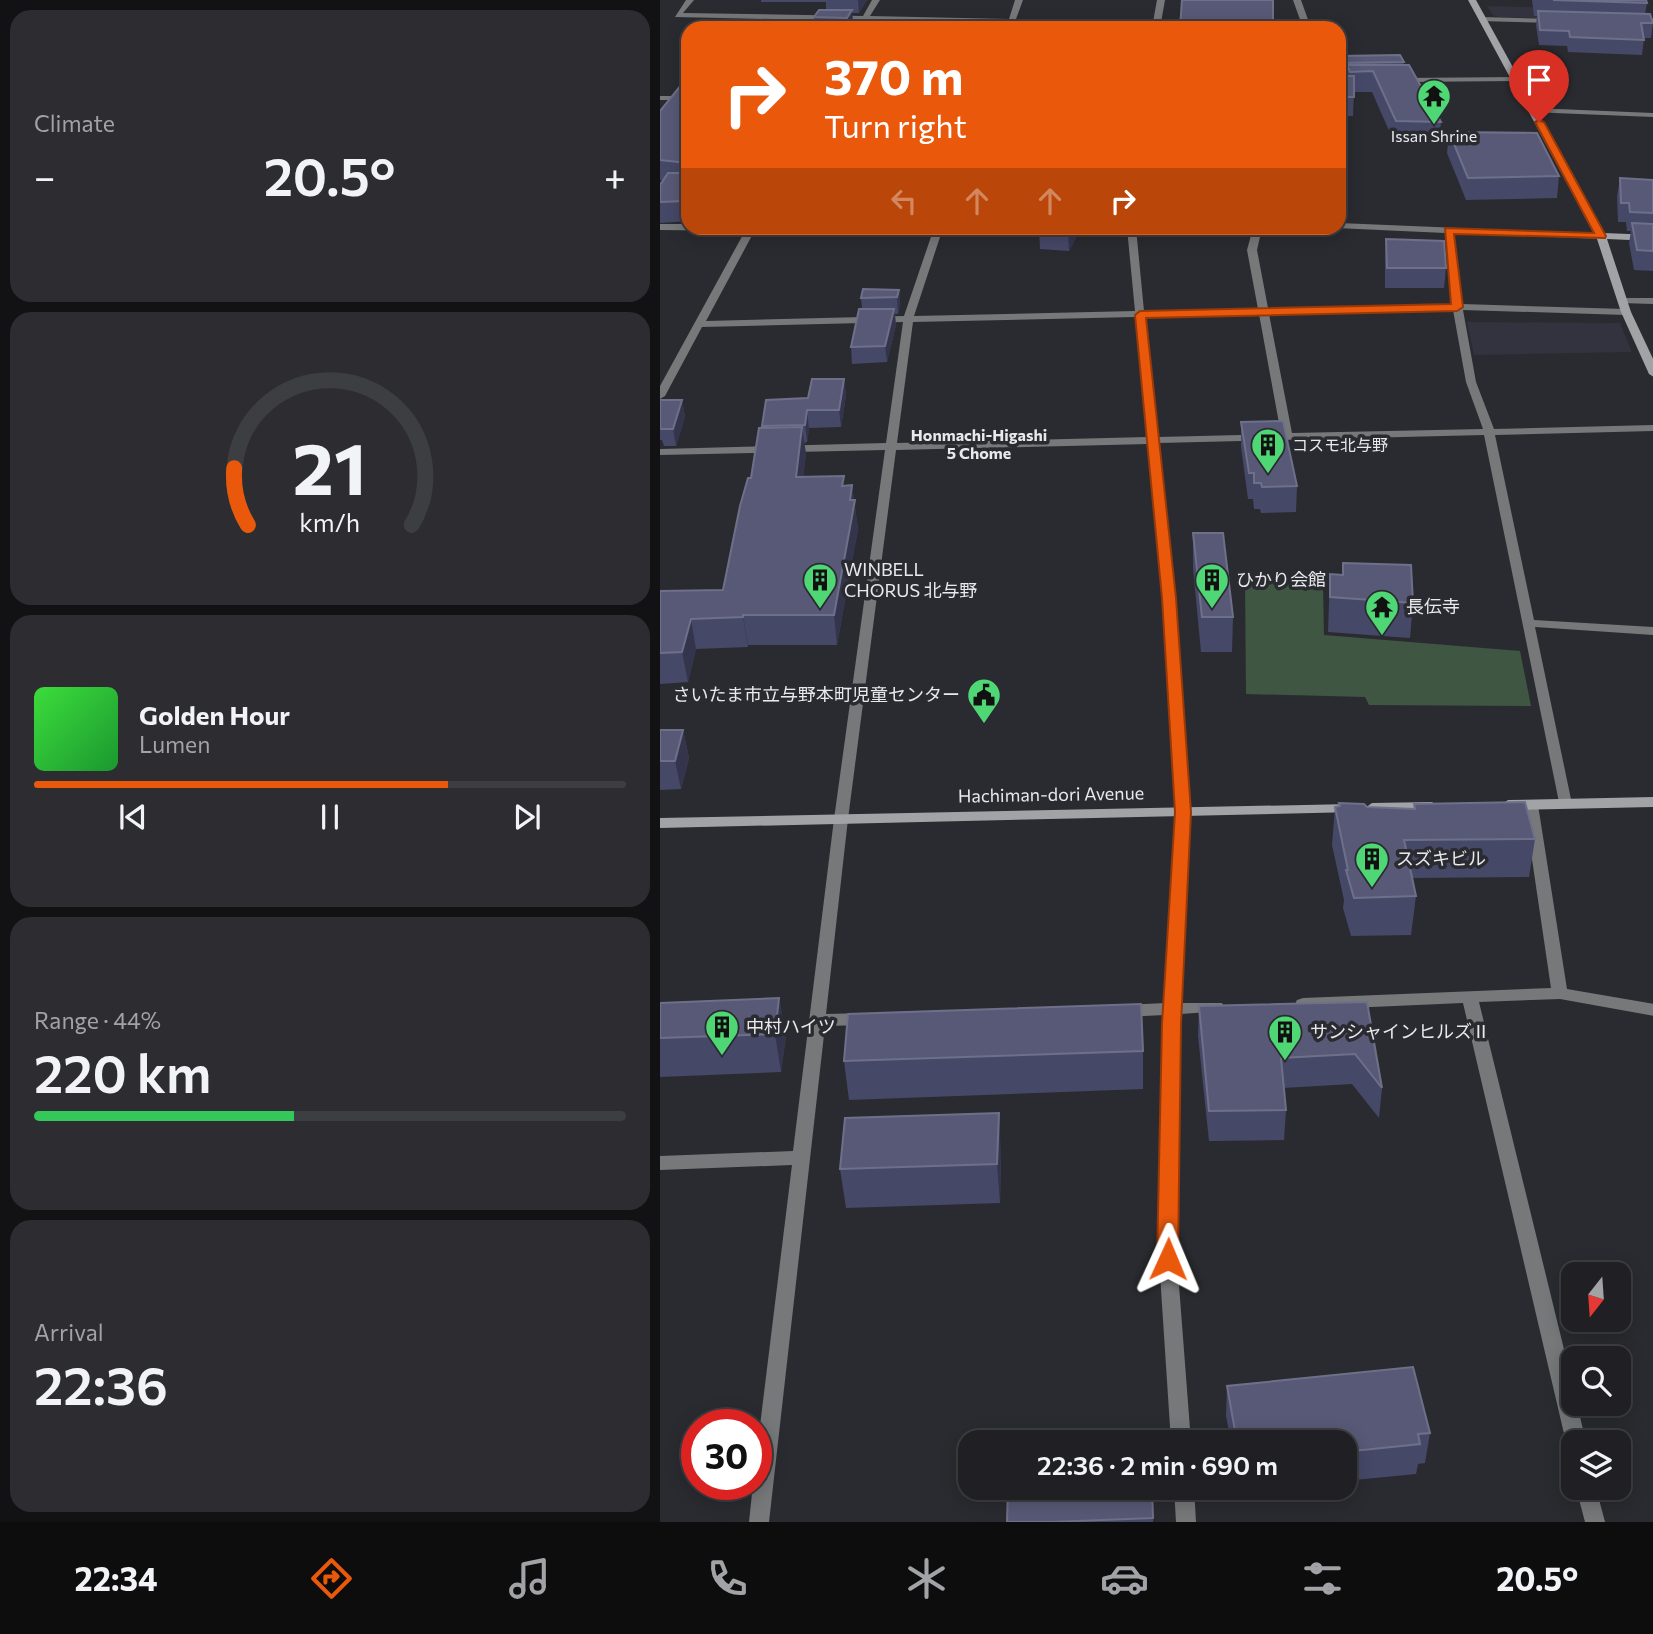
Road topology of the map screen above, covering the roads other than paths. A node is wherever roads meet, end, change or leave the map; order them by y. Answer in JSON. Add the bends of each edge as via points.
{"nodes":[{"id":1,"x":690,"y":0,"type":"edge"},
{"id":2,"x":876,"y":0,"type":"edge"},
{"id":3,"x":1019,"y":0,"type":"edge"},
{"id":4,"x":1161,"y":0,"type":"edge"},
{"id":5,"x":1297,"y":0,"type":"edge"},
{"id":6,"x":1472,"y":0,"type":"edge"},
{"id":7,"x":866,"y":19,"type":"junction"},
{"id":8,"x":1482,"y":19,"type":"junction"},
{"id":9,"x":914,"y":21,"type":"edge"},
{"id":10,"x":1011,"y":21,"type":"edge"},
{"id":11,"x":1157,"y":21,"type":"edge"},
{"id":12,"x":1304,"y":21,"type":"edge"},
{"id":13,"x":1563,"y":22,"type":"edge"},
{"id":14,"x":1516,"y":79,"type":"junction"},
{"id":15,"x":1393,"y":80,"type":"edge"},
{"id":16,"x":660,"y":97,"type":"edge"},
{"id":17,"x":681,"y":98,"type":"edge"},
{"id":18,"x":1533,"y":110,"type":"junction"},
{"id":19,"x":1653,"y":115,"type":"edge"},
{"id":20,"x":1346,"y":226,"type":"edge"},
{"id":21,"x":660,"y":227,"type":"edge"},
{"id":22,"x":681,"y":228,"type":"edge"},
{"id":23,"x":1449,"y":231,"type":"junction"},
{"id":24,"x":747,"y":235,"type":"edge"},
{"id":25,"x":936,"y":235,"type":"edge"},
{"id":26,"x":1132,"y":235,"type":"edge"},
{"id":27,"x":1255,"y":235,"type":"edge"},
{"id":28,"x":1601,"y":236,"type":"junction"},
{"id":29,"x":1653,"y":238,"type":"edge"},
{"id":30,"x":1653,"y":301,"type":"edge"},
{"id":31,"x":1457,"y":307,"type":"junction"},
{"id":32,"x":1625,"y":307,"type":"junction"},
{"id":33,"x":1263,"y":312,"type":"junction"},
{"id":34,"x":1140,"y":315,"type":"junction"},
{"id":35,"x":908,"y":319,"type":"junction"},
{"id":36,"x":701,"y":324,"type":"junction"},
{"id":37,"x":1653,"y":374,"type":"edge"},
{"id":38,"x":660,"y":396,"type":"edge"},
{"id":39,"x":1653,"y":428,"type":"edge"},
{"id":40,"x":1489,"y":431,"type":"junction"},
{"id":41,"x":1287,"y":436,"type":"junction"},
{"id":42,"x":1152,"y":441,"type":"junction"},
{"id":43,"x":890,"y":447,"type":"junction"},
{"id":44,"x":660,"y":452,"type":"edge"},
{"id":45,"x":1528,"y":624,"type":"junction"},
{"id":46,"x":1653,"y":631,"type":"edge"},
{"id":47,"x":1653,"y":802,"type":"edge"},
{"id":48,"x":1532,"y":804,"type":"junction"},
{"id":49,"x":1565,"y":804,"type":"junction"},
{"id":50,"x":1448,"y":806,"type":"edge"},
{"id":51,"x":1490,"y":806,"type":"edge"},
{"id":52,"x":1183,"y":812,"type":"junction"},
{"id":53,"x":841,"y":819,"type":"junction"},
{"id":54,"x":660,"y":823,"type":"edge"},
{"id":55,"x":1560,"y":993,"type":"junction"},
{"id":56,"x":1470,"y":997,"type":"junction"},
{"id":57,"x":1281,"y":1004,"type":"edge"},
{"id":58,"x":1227,"y":1007,"type":"edge"},
{"id":59,"x":1173,"y":1009,"type":"junction"},
{"id":60,"x":1653,"y":1010,"type":"edge"},
{"id":61,"x":1105,"y":1011,"type":"edge"},
{"id":62,"x":887,"y":1018,"type":"edge"},
{"id":63,"x":819,"y":1020,"type":"junction"},
{"id":64,"x":802,"y":1158,"type":"junction"},
{"id":65,"x":660,"y":1163,"type":"edge"},
{"id":66,"x":1180,"y":1430,"type":"edge"},
{"id":67,"x":1573,"y":1430,"type":"edge"},
{"id":68,"x":1185,"y":1500,"type":"edge"},
{"id":69,"x":1589,"y":1500,"type":"edge"},
{"id":70,"x":759,"y":1522,"type":"edge"},
{"id":71,"x":1186,"y":1522,"type":"edge"},
{"id":72,"x":1594,"y":1522,"type":"edge"}],
"edges":[{"from":1,"to":7,"type":"street","via":[[678,15]]},
{"from":2,"to":7,"type":"street"},
{"from":3,"to":10,"type":"street"},
{"from":4,"to":11,"type":"street"},
{"from":5,"to":12,"type":"street"},
{"from":6,"to":8,"type":"main road"},
{"from":7,"to":9,"type":"street"},
{"from":8,"to":13,"type":"street"},
{"from":8,"to":14,"type":"main road"},
{"from":14,"to":15,"type":"street"},
{"from":14,"to":18,"type":"main road"},
{"from":16,"to":17,"type":"street"},
{"from":18,"to":19,"type":"street"},
{"from":18,"to":28,"type":"main road"},
{"from":20,"to":23,"type":"street"},
{"from":21,"to":22,"type":"street"},
{"from":23,"to":28,"type":"street"},
{"from":23,"to":31,"type":"street"},
{"from":24,"to":36,"type":"street"},
{"from":25,"to":35,"type":"street"},
{"from":26,"to":34,"type":"street"},
{"from":27,"to":33,"type":"street","via":[[1252,250]]},
{"from":28,"to":29,"type":"main road"},
{"from":28,"to":32,"type":"main road"},
{"from":30,"to":32,"type":"street"},
{"from":31,"to":32,"type":"street"},
{"from":31,"to":33,"type":"street"},
{"from":31,"to":40,"type":"street","via":[[1471,382]]},
{"from":32,"to":37,"type":"main road"},
{"from":33,"to":34,"type":"street"},
{"from":33,"to":41,"type":"street"},
{"from":34,"to":35,"type":"street"},
{"from":34,"to":42,"type":"street"},
{"from":35,"to":36,"type":"street"},
{"from":35,"to":43,"type":"street"},
{"from":36,"to":38,"type":"street"},
{"from":39,"to":40,"type":"street"},
{"from":40,"to":41,"type":"street"},
{"from":40,"to":45,"type":"street"},
{"from":41,"to":42,"type":"street"},
{"from":42,"to":43,"type":"street"},
{"from":42,"to":52,"type":"street","via":[[1169,598]]},
{"from":43,"to":44,"type":"street"},
{"from":43,"to":53,"type":"street"},
{"from":45,"to":46,"type":"street"},
{"from":45,"to":49,"type":"street"},
{"from":47,"to":49,"type":"main road"},
{"from":48,"to":49,"type":"main road"},
{"from":48,"to":51,"type":"main road"},
{"from":48,"to":55,"type":"street"},
{"from":50,"to":52,"type":"main road","name":"Hachiman-dori Avenue"},
{"from":52,"to":53,"type":"main road","name":"Hachiman-dori Avenue"},
{"from":52,"to":59,"type":"street"},
{"from":53,"to":54,"type":"main road","name":"Hachiman-dori Avenue"},
{"from":53,"to":63,"type":"street"},
{"from":55,"to":56,"type":"street"},
{"from":55,"to":60,"type":"street"},
{"from":56,"to":57,"type":"street"},
{"from":56,"to":67,"type":"street"},
{"from":58,"to":59,"type":"street"},
{"from":59,"to":61,"type":"street"},
{"from":59,"to":66,"type":"street","via":[[1168,1259]]},
{"from":62,"to":63,"type":"street"},
{"from":63,"to":64,"type":"street"},
{"from":64,"to":65,"type":"street"},
{"from":64,"to":70,"type":"street"},
{"from":68,"to":71,"type":"street"},
{"from":69,"to":72,"type":"street"}]}
